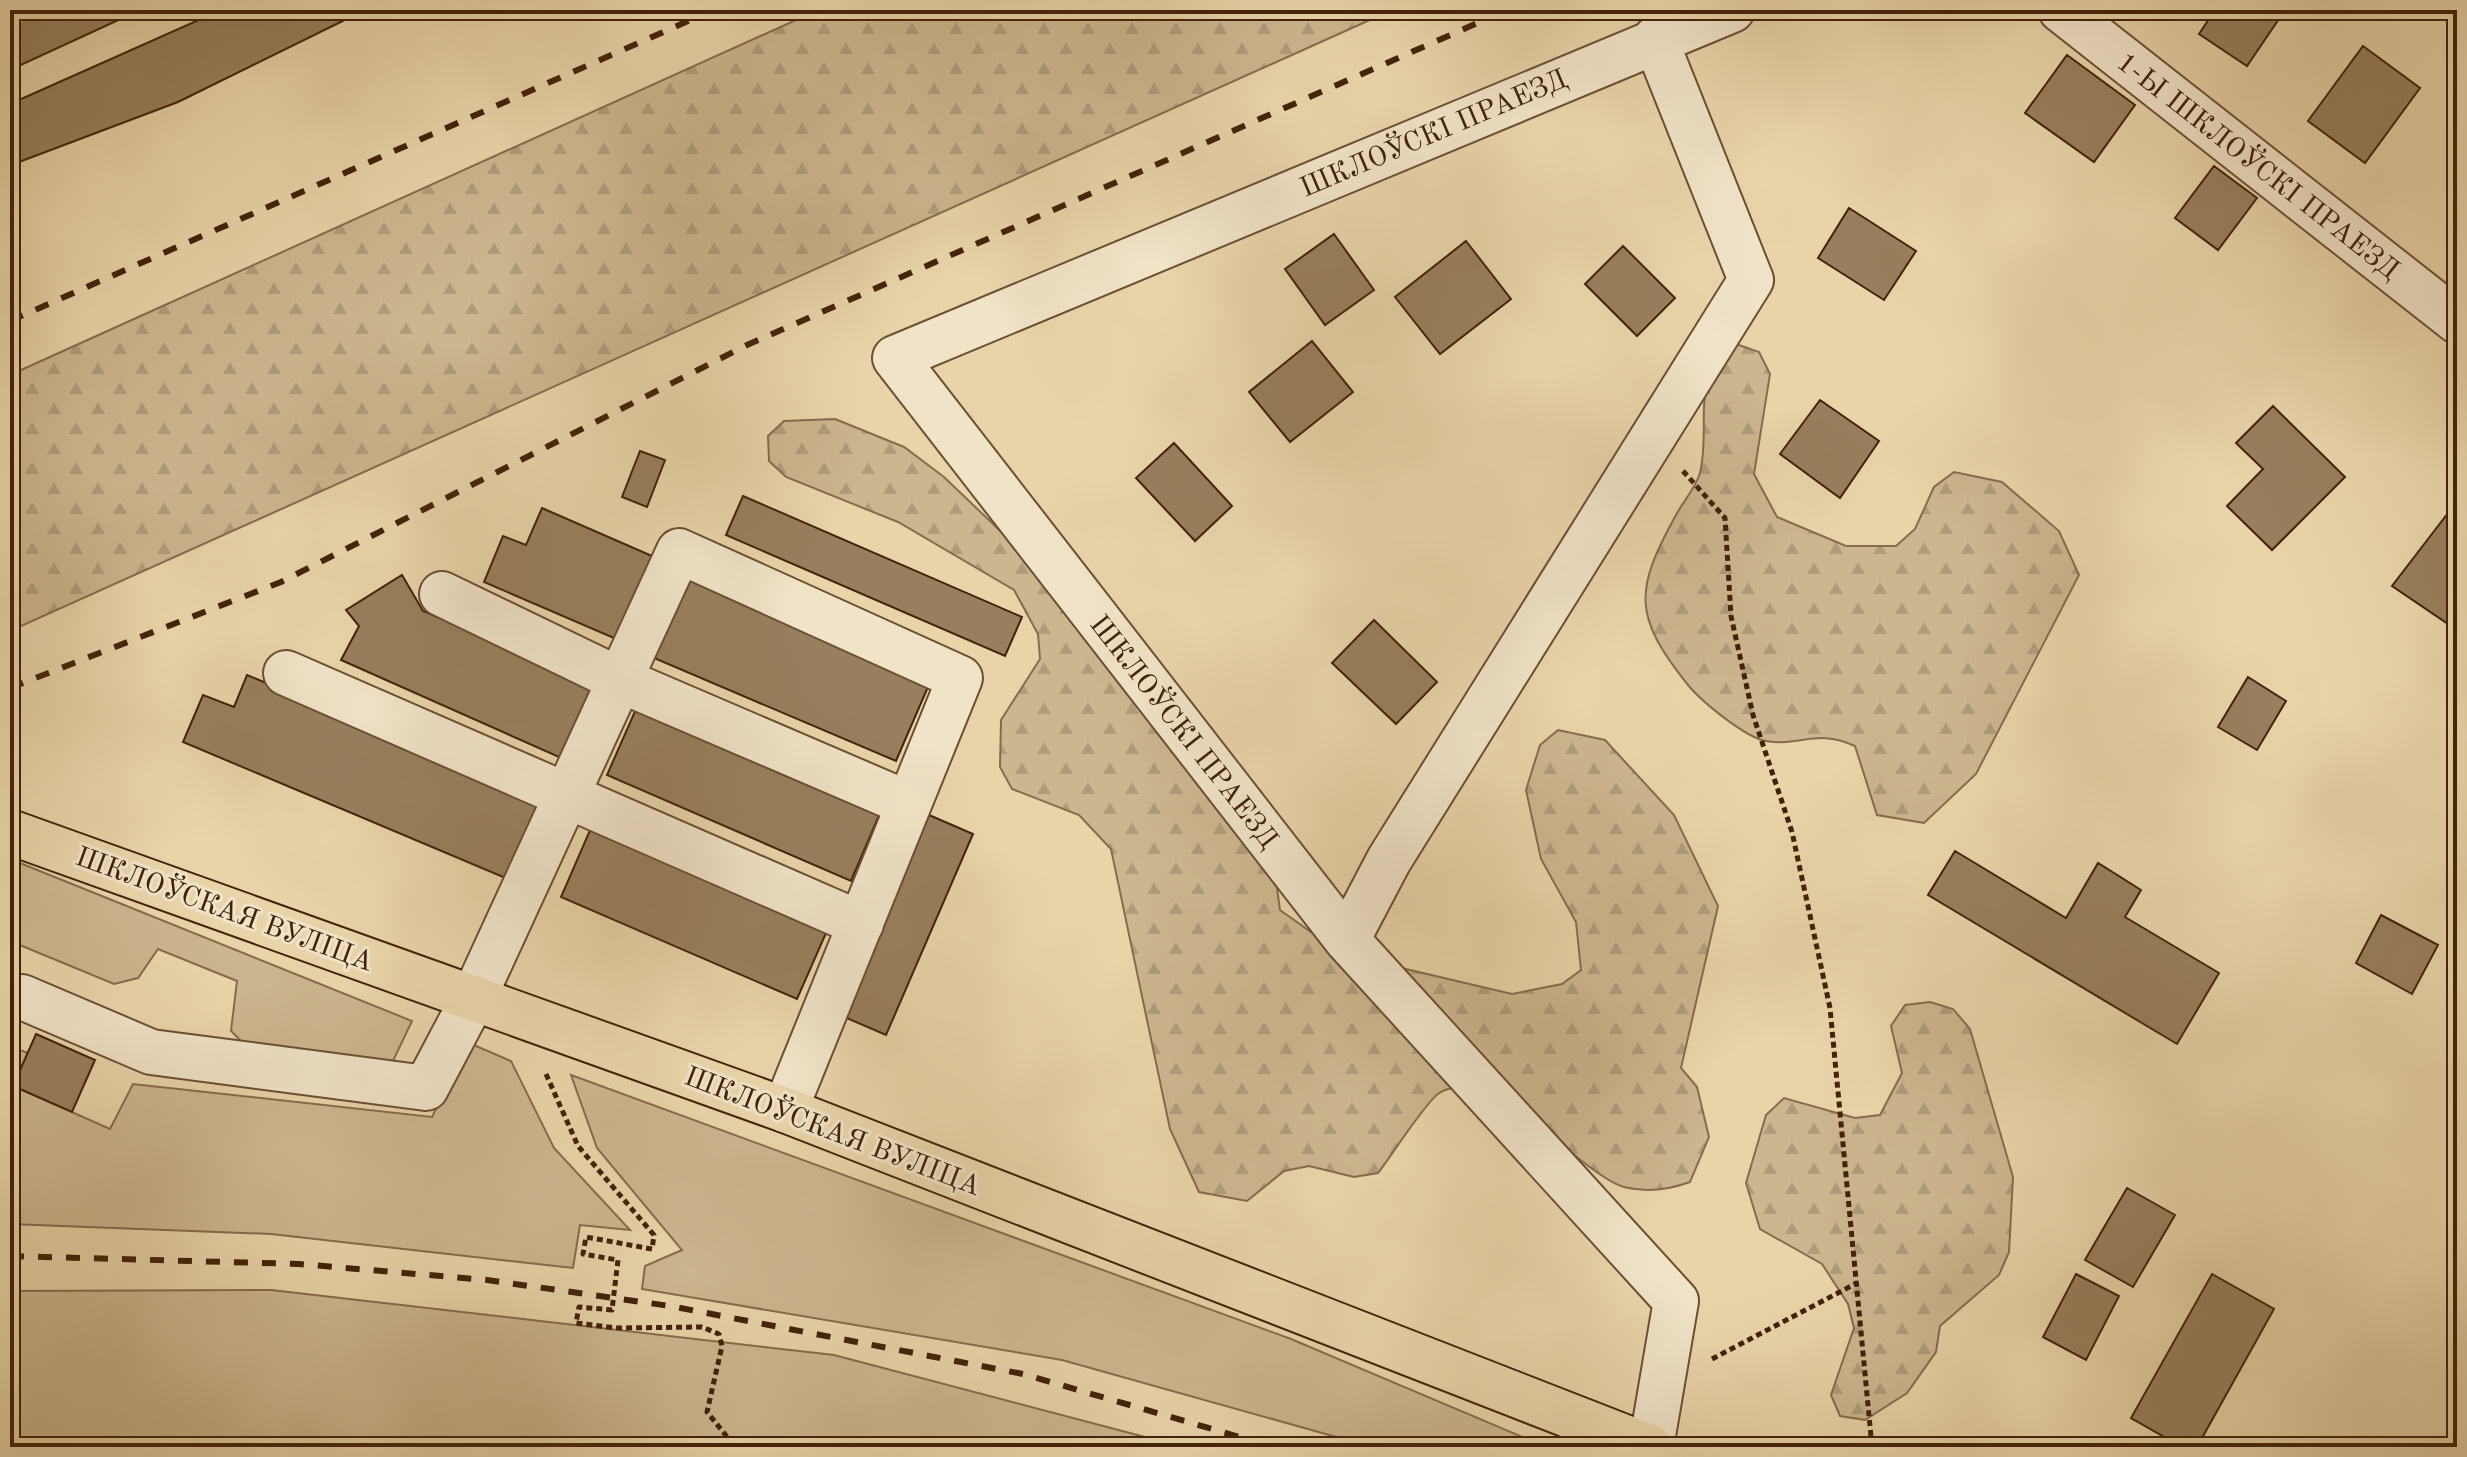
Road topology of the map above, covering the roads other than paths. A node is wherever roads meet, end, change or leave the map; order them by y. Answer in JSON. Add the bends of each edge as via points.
{"nodes":[{"id":1,"x":1732,"y":10,"type":"edge"},
{"id":2,"x":2061,"y":10,"type":"edge"},
{"id":3,"x":1655,"y":39,"type":"junction"},
{"id":4,"x":2457,"y":321,"type":"edge"},
{"id":5,"x":442,"y":594,"type":"dead end"},
{"id":6,"x":286,"y":673,"type":"dead end"},
{"id":7,"x":620,"y":680,"type":"junction"},
{"id":8,"x":568,"y":796,"type":"junction"},
{"id":9,"x":909,"y":804,"type":"junction"},
{"id":10,"x":10,"y":832,"type":"edge"},
{"id":11,"x":861,"y":924,"type":"junction"},
{"id":12,"x":1347,"y":940,"type":"junction"},
{"id":13,"x":22,"y":997,"type":"dead end"},
{"id":14,"x":474,"y":997,"type":"junction"},
{"id":15,"x":785,"y":1110,"type":"junction"},
{"id":16,"x":1650,"y":1447,"type":"edge"}],
"edges":[{"from":1,"to":3,"type":"street","name":"ШКЛОЎСКІ ПРАЕЗД"},
{"from":2,"to":4,"type":"street","name":"1-Ы ШКЛОЎСКІ ПРАЕЗД"},
{"from":3,"to":12,"type":"street","via":[[1751,280],[1389,860]]},
{"from":3,"to":12,"type":"street","name":"ШКЛОЎСКІ ПРАЕЗД","via":[[895,358]]},
{"from":5,"to":7,"type":"street"},
{"from":6,"to":8,"type":"street"},
{"from":7,"to":8,"type":"street"},
{"from":7,"to":9,"type":"street"},
{"from":7,"to":9,"type":"street","via":[[679,551],[960,678]]},
{"from":8,"to":11,"type":"street"},
{"from":8,"to":14,"type":"street"},
{"from":9,"to":11,"type":"street"},
{"from":10,"to":14,"type":"main road","name":"ШКЛОЎСКАЯ ВУЛІЦА"},
{"from":11,"to":15,"type":"street"},
{"from":12,"to":16,"type":"street","via":[[1676,1301]]},
{"from":13,"to":14,"type":"street","via":[[151,1052],[426,1088]]},
{"from":14,"to":15,"type":"main road","name":"ШКЛОЎСКАЯ ВУЛІЦА"},
{"from":15,"to":16,"type":"main road","name":"ШКЛОЎСКАЯ ВУЛІЦА"}]}
